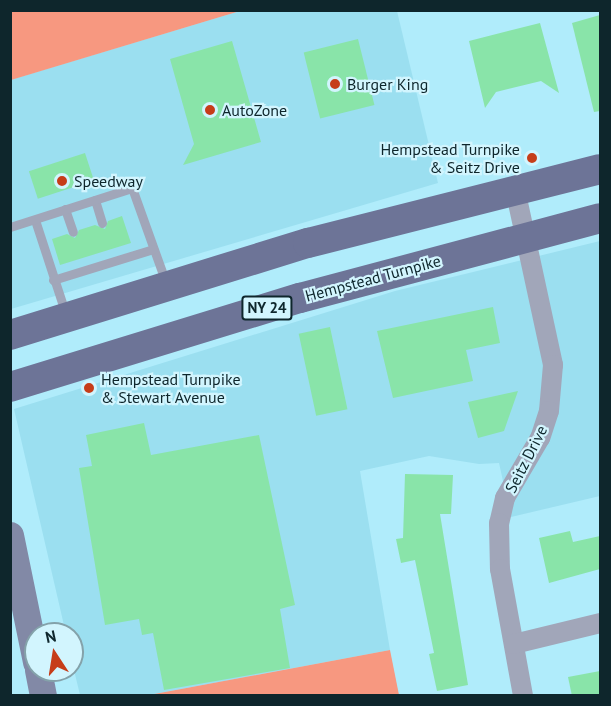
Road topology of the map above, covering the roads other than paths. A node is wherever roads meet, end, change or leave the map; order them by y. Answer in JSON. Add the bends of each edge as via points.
{"nodes":[{"id":1,"x":600,"y":169,"type":"edge"},
{"id":2,"x":515,"y":189,"type":"junction"},
{"id":3,"x":94,"y":200,"type":"junction"},
{"id":4,"x":65,"y":209,"type":"junction"},
{"id":5,"x":600,"y":218,"type":"edge"},
{"id":6,"x":35,"y":220,"type":"junction"},
{"id":7,"x":102,"y":223,"type":"dead end"},
{"id":8,"x":10,"y":227,"type":"edge"},
{"id":9,"x":73,"y":232,"type":"dead end"},
{"id":10,"x":525,"y":238,"type":"junction"},
{"id":11,"x":111,"y":249,"type":"dead end"},
{"id":12,"x":153,"y":249,"type":"junction"},
{"id":13,"x":82,"y":258,"type":"dead end"},
{"id":14,"x":115,"y":261,"type":"junction"},
{"id":15,"x":85,"y":270,"type":"junction"},
{"id":16,"x":53,"y":280,"type":"junction"},
{"id":17,"x":167,"y":286,"type":"junction"},
{"id":18,"x":66,"y":317,"type":"junction"},
{"id":19,"x":10,"y":335,"type":"edge"},
{"id":20,"x":10,"y":387,"type":"edge"},
{"id":21,"x":10,"y":535,"type":"edge"},
{"id":22,"x":19,"y":617,"type":"edge"},
{"id":23,"x":600,"y":623,"type":"edge"},
{"id":24,"x":514,"y":644,"type":"junction"},
{"id":25,"x":523,"y":696,"type":"edge"}],
"edges":[{"from":1,"to":2,"type":"main road"},
{"from":2,"to":10,"type":"street","name":"Seitz Drive"},
{"from":2,"to":17,"type":"main road","via":[[308,243]]},
{"from":3,"to":4,"type":"lane"},
{"from":3,"to":7,"type":"lane"},
{"from":3,"to":12,"type":"lane","via":[[132,188]]},
{"from":4,"to":6,"type":"lane"},
{"from":4,"to":9,"type":"lane"},
{"from":5,"to":10,"type":"main road","name":"Hempstead Turnpike","number":"NY 24"},
{"from":6,"to":8,"type":"lane"},
{"from":6,"to":16,"type":"lane"},
{"from":10,"to":20,"type":"main road","name":"Hempstead Turnpike","number":"NY 24","via":[[300,298]]},
{"from":10,"to":24,"type":"street","name":"Seitz Drive","via":[[553,365],[549,411],[540,438],[505,498],[499,522],[500,569]]},
{"from":11,"to":14,"type":"lane"},
{"from":12,"to":14,"type":"lane"},
{"from":12,"to":17,"type":"lane"},
{"from":13,"to":15,"type":"lane"},
{"from":14,"to":15,"type":"lane"},
{"from":15,"to":16,"type":"lane"},
{"from":16,"to":18,"type":"lane"},
{"from":17,"to":18,"type":"main road"},
{"from":18,"to":19,"type":"main road"},
{"from":21,"to":22,"type":"main road"},
{"from":23,"to":24,"type":"street"},
{"from":24,"to":25,"type":"street","name":"Seitz Drive"}]}
